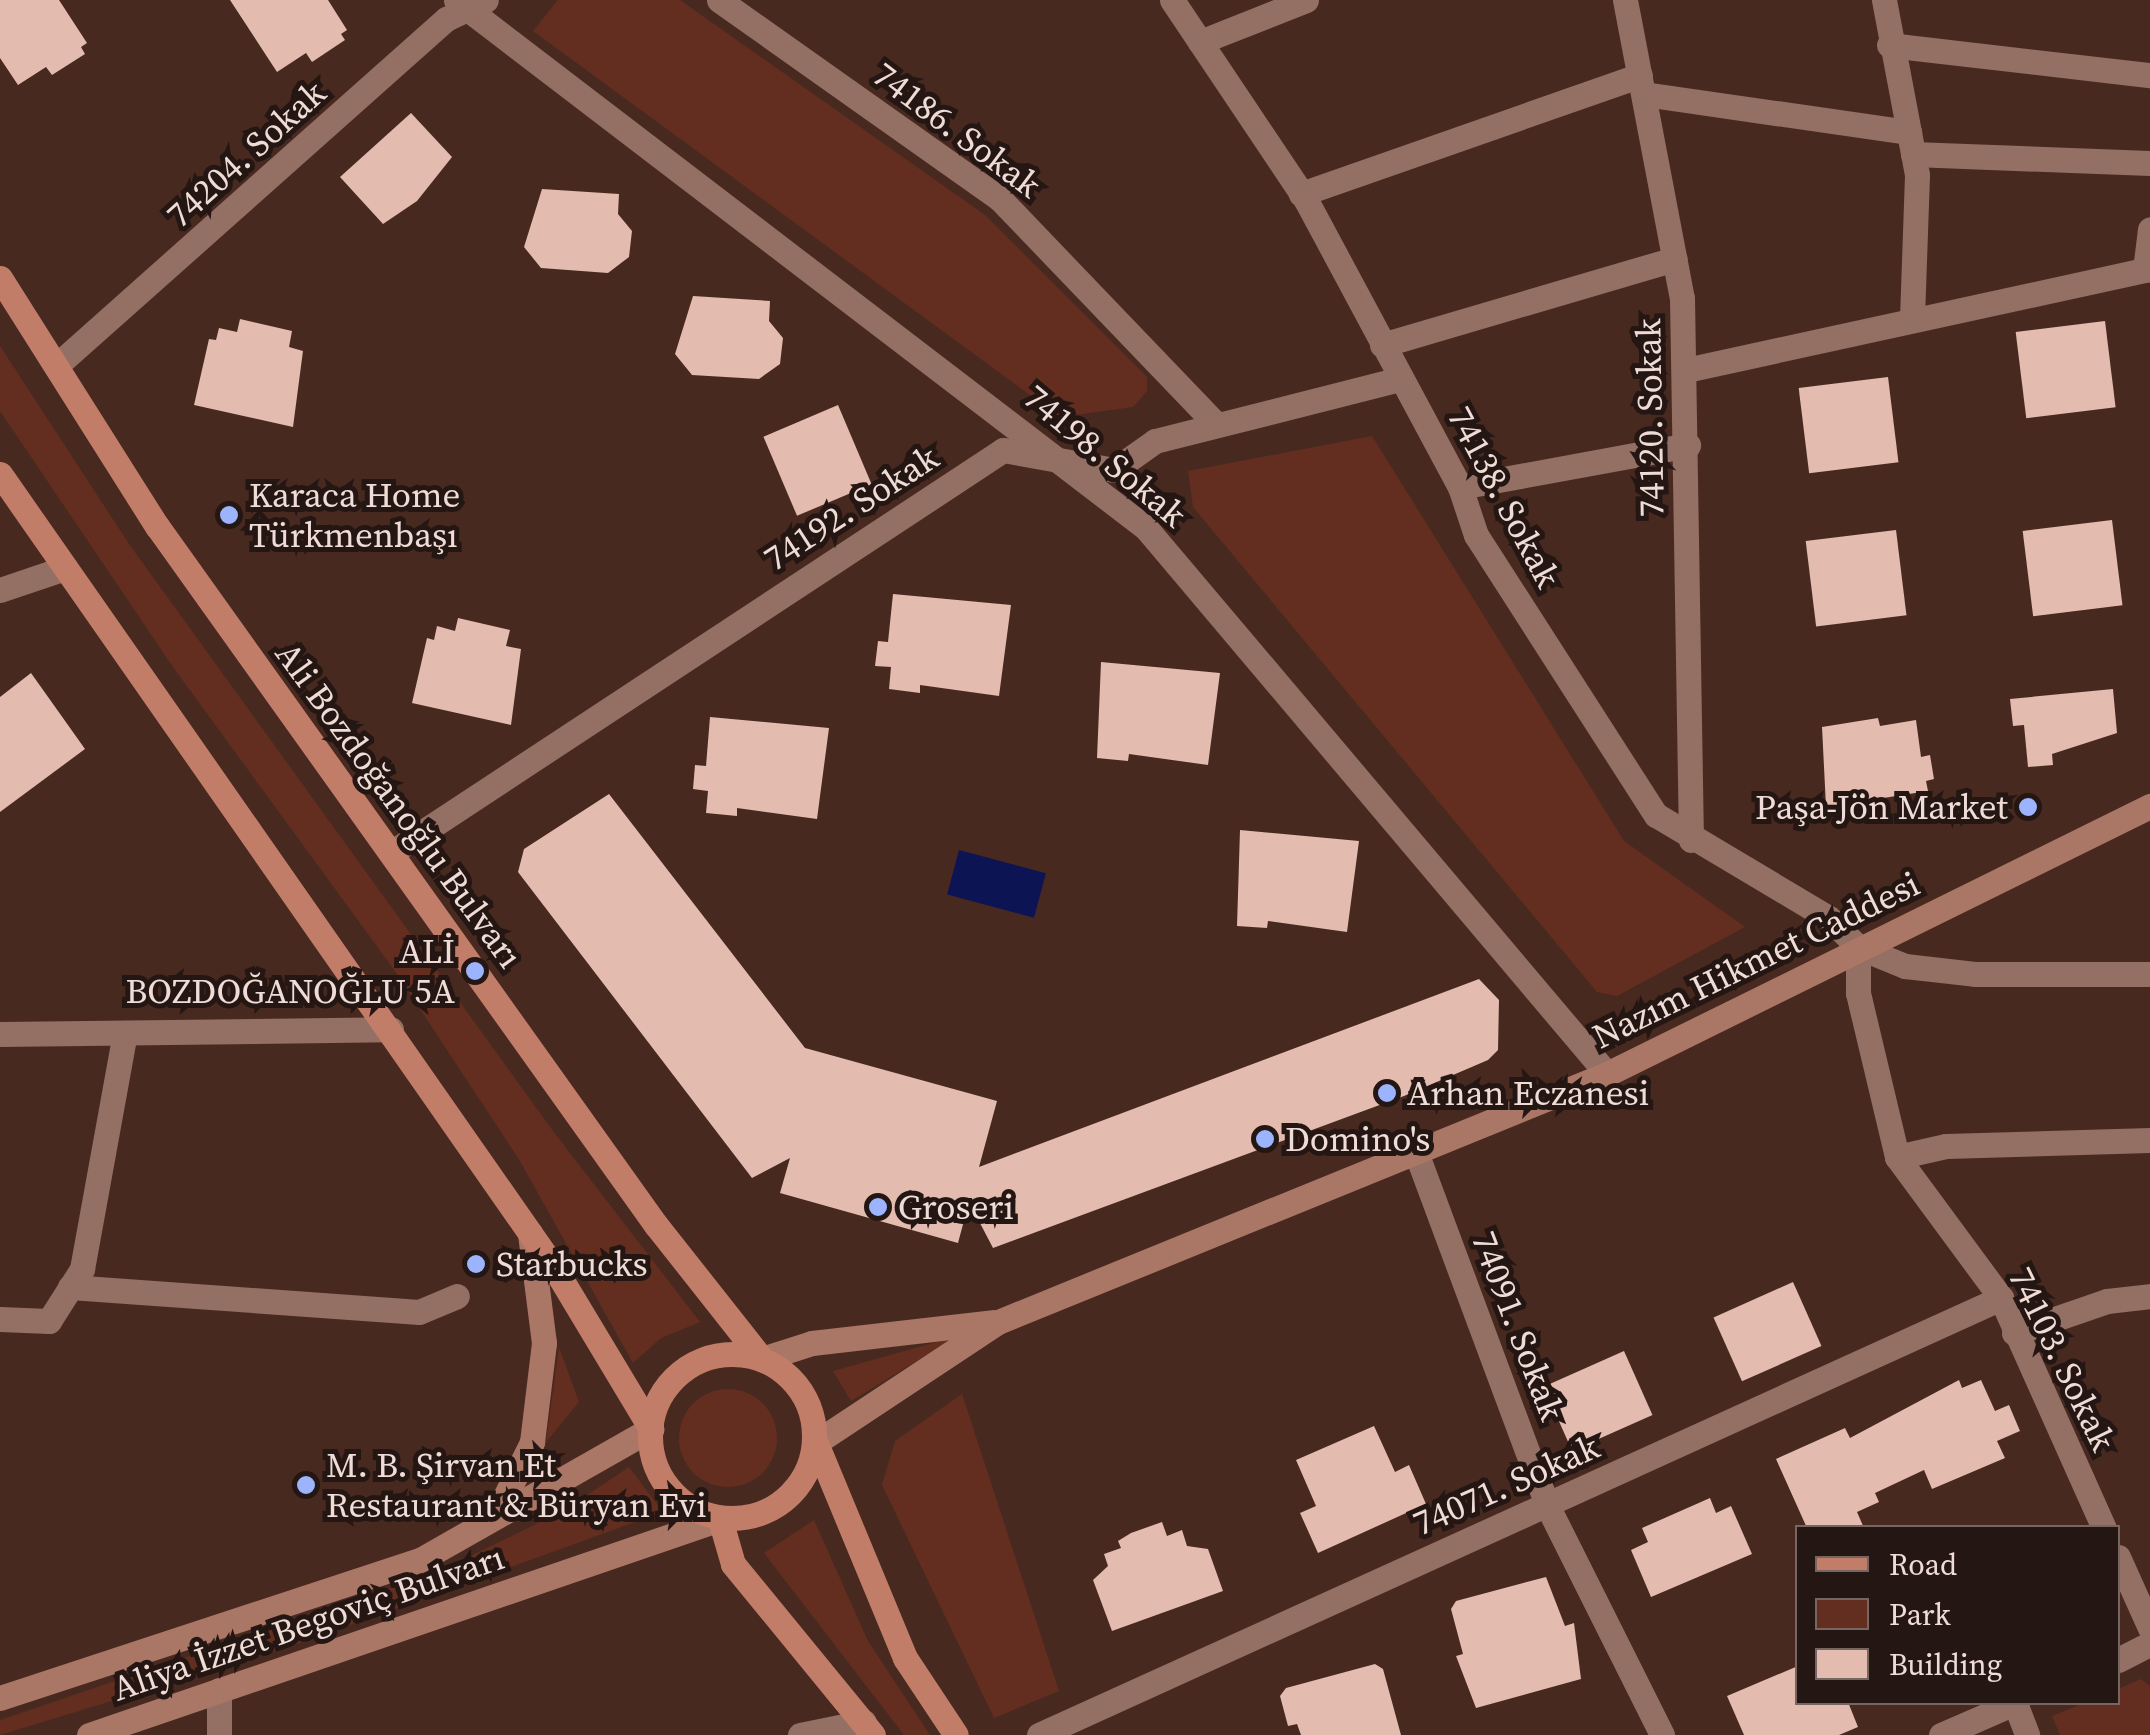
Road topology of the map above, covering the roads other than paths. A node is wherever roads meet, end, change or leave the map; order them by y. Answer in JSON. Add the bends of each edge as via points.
{"nodes":[{"id":1,"x":719,"y":0,"type":"edge"},
{"id":2,"x":1172,"y":0,"type":"edge"},
{"id":3,"x":1306,"y":0,"type":"edge"},
{"id":4,"x":1625,"y":0,"type":"edge"},
{"id":5,"x":1884,"y":0,"type":"edge"},
{"id":6,"x":469,"y":3,"type":"edge"},
{"id":7,"x":1200,"y":42,"type":"junction"},
{"id":8,"x":1890,"y":45,"type":"junction"},
{"id":9,"x":2150,"y":75,"type":"edge"},
{"id":10,"x":1642,"y":85,"type":"junction"},
{"id":11,"x":1911,"y":143,"type":"junction"},
{"id":12,"x":2150,"y":162,"type":"edge"},
{"id":13,"x":1300,"y":194,"type":"junction"},
{"id":14,"x":2150,"y":229,"type":"edge"},
{"id":15,"x":1675,"y":258,"type":"junction"},
{"id":16,"x":2148,"y":269,"type":"edge"},
{"id":17,"x":0,"y":278,"type":"edge"},
{"id":18,"x":1912,"y":320,"type":"junction"},
{"id":19,"x":1382,"y":345,"type":"junction"},
{"id":20,"x":56,"y":366,"type":"junction"},
{"id":21,"x":1686,"y":370,"type":"junction"},
{"id":22,"x":1400,"y":379,"type":"junction"},
{"id":23,"x":1217,"y":425,"type":"junction"},
{"id":24,"x":1688,"y":445,"type":"junction"},
{"id":25,"x":1062,"y":461,"type":"junction"},
{"id":26,"x":0,"y":474,"type":"edge"},
{"id":27,"x":1460,"y":487,"type":"junction"},
{"id":28,"x":65,"y":568,"type":"junction"},
{"id":29,"x":0,"y":590,"type":"edge"},
{"id":30,"x":2150,"y":806,"type":"edge"},
{"id":31,"x":1690,"y":840,"type":"junction"},
{"id":32,"x":390,"y":853,"type":"junction"},
{"id":33,"x":1858,"y":947,"type":"junction"},
{"id":34,"x":2150,"y":974,"type":"edge"},
{"id":35,"x":391,"y":1029,"type":"junction"},
{"id":36,"x":125,"y":1032,"type":"junction"},
{"id":37,"x":0,"y":1034,"type":"edge"},
{"id":38,"x":1608,"y":1074,"type":"junction"},
{"id":39,"x":2150,"y":1140,"type":"edge"},
{"id":40,"x":1418,"y":1155,"type":"junction"},
{"id":41,"x":1897,"y":1156,"type":"junction"},
{"id":42,"x":530,"y":1233,"type":"junction"},
{"id":43,"x":70,"y":1287,"type":"junction"},
{"id":44,"x":457,"y":1296,"type":"dead end"},
{"id":45,"x":2150,"y":1296,"type":"edge"},
{"id":46,"x":2001,"y":1298,"type":"junction"},
{"id":47,"x":0,"y":1319,"type":"edge"},
{"id":48,"x":998,"y":1322,"type":"junction"},
{"id":49,"x":2014,"y":1333,"type":"junction"},
{"id":50,"x":762,"y":1359,"type":"junction"},
{"id":51,"x":651,"y":1428,"type":"junction"},
{"id":52,"x":816,"y":1443,"type":"junction"},
{"id":53,"x":1548,"y":1505,"type":"junction"},
{"id":54,"x":495,"y":1516,"type":"junction"},
{"id":55,"x":720,"y":1518,"type":"junction"},
{"id":56,"x":2103,"y":1525,"type":"edge"},
{"id":57,"x":2120,"y":1562,"type":"edge"},
{"id":58,"x":2150,"y":1628,"type":"edge"},
{"id":59,"x":2150,"y":1644,"type":"edge"},
{"id":60,"x":2120,"y":1659,"type":"edge"},
{"id":61,"x":219,"y":1690,"type":"junction"},
{"id":62,"x":0,"y":1698,"type":"edge"},
{"id":63,"x":2011,"y":1705,"type":"edge"},
{"id":64,"x":2017,"y":1705,"type":"edge"},
{"id":65,"x":868,"y":1728,"type":"edge"},
{"id":66,"x":89,"y":1735,"type":"edge"},
{"id":67,"x":218,"y":1735,"type":"edge"},
{"id":68,"x":800,"y":1735,"type":"edge"},
{"id":69,"x":956,"y":1735,"type":"edge"},
{"id":70,"x":1039,"y":1735,"type":"edge"},
{"id":71,"x":1662,"y":1735,"type":"edge"},
{"id":72,"x":1941,"y":1735,"type":"edge"},
{"id":73,"x":2027,"y":1735,"type":"edge"}],
"edges":[{"from":1,"to":23,"type":"street","name":"74186. Sokak","via":[[1000,199]]},
{"from":2,"to":7,"type":"street","name":"74138. Sokak"},
{"from":3,"to":7,"type":"street"},
{"from":4,"to":10,"type":"street","name":"74120. Sokak"},
{"from":5,"to":8,"type":"street"},
{"from":6,"to":20,"type":"street","name":"74204. Sokak"},
{"from":6,"to":25,"type":"street","name":"74198. Sokak"},
{"from":7,"to":13,"type":"street","name":"74138. Sokak"},
{"from":8,"to":9,"type":"street"},
{"from":8,"to":11,"type":"street"},
{"from":10,"to":11,"type":"street"},
{"from":10,"to":13,"type":"street"},
{"from":10,"to":15,"type":"street","name":"74120. Sokak"},
{"from":11,"to":12,"type":"street"},
{"from":11,"to":18,"type":"street"},
{"from":13,"to":19,"type":"street","name":"74138. Sokak"},
{"from":14,"to":16,"type":"street"},
{"from":15,"to":19,"type":"street"},
{"from":15,"to":21,"type":"street","name":"74120. Sokak"},
{"from":16,"to":18,"type":"street"},
{"from":17,"to":20,"type":"main road","name":"Ali Bozdoğanoğlu Bulvarı"},
{"from":18,"to":21,"type":"street"},
{"from":19,"to":22,"type":"street","name":"74138. Sokak"},
{"from":20,"to":32,"type":"main road","name":"Ali Bozdoğanoğlu Bulvarı","via":[[157,526]]},
{"from":21,"to":24,"type":"street","name":"74120. Sokak"},
{"from":22,"to":23,"type":"street","name":"74192. Sokak"},
{"from":22,"to":27,"type":"street","name":"74138. Sokak"},
{"from":23,"to":25,"type":"street","name":"74192. Sokak","via":[[1156,441],[1114,470]]},
{"from":24,"to":27,"type":"street"},
{"from":24,"to":31,"type":"street","name":"74120. Sokak"},
{"from":25,"to":32,"type":"street","name":"74192. Sokak","via":[[1002,450]]},
{"from":25,"to":38,"type":"street","name":"74198. Sokak","via":[[1146,528]]},
{"from":26,"to":28,"type":"main road"},
{"from":27,"to":31,"type":"street","name":"74138. Sokak","via":[[1476,534],[1656,815]]},
{"from":28,"to":29,"type":"street"},
{"from":28,"to":35,"type":"main road"},
{"from":30,"to":33,"type":"main road","name":"Nazım Hikmet Caddesi"},
{"from":31,"to":33,"type":"street","name":"74138. Sokak","via":[[1828,918]]},
{"from":32,"to":50,"type":"main road","name":"Ali Bozdoğanoğlu Bulvarı","via":[[656,1225]]},
{"from":33,"to":34,"type":"street","name":"74138. Sokak","via":[[1905,966],[1975,974]]},
{"from":33,"to":38,"type":"main road","name":"Nazım Hikmet Caddesi"},
{"from":33,"to":41,"type":"street","name":"74103. Sokak","via":[[1858,993]]},
{"from":35,"to":36,"type":"street"},
{"from":35,"to":42,"type":"main road"},
{"from":36,"to":37,"type":"street"},
{"from":36,"to":43,"type":"street","via":[[82,1269]]},
{"from":38,"to":40,"type":"main road","name":"Nazım Hikmet Caddesi"},
{"from":39,"to":41,"type":"street","via":[[1946,1146]]},
{"from":40,"to":48,"type":"main road","name":"Nazım Hikmet Caddesi"},
{"from":40,"to":53,"type":"street","name":"74091. Sokak"},
{"from":41,"to":46,"type":"street","name":"74103. Sokak"},
{"from":42,"to":51,"type":"main road"},
{"from":42,"to":54,"type":"main road","via":[[544,1343],[536,1414],[532,1442]]},
{"from":43,"to":44,"type":"street","via":[[420,1312]]},
{"from":43,"to":47,"type":"street","via":[[49,1321]]},
{"from":45,"to":49,"type":"street","via":[[2108,1300]]},
{"from":46,"to":49,"type":"street","name":"74103. Sokak"},
{"from":46,"to":53,"type":"street","name":"74071. Sokak"},
{"from":48,"to":50,"type":"main road","via":[[812,1343]]},
{"from":48,"to":52,"type":"main road"},
{"from":49,"to":56,"type":"street","name":"74103. Sokak"},
{"from":50,"to":51,"type":"main road","via":[[709,1357],[685,1368],[665,1388]]},
{"from":50,"to":52,"type":"main road","via":[[803,1392]]},
{"from":51,"to":54,"type":"main road","name":"Aliya İzzet Begoviç Bulvarı"},
{"from":51,"to":55,"type":"main road","via":[[656,1468],[671,1492]]},
{"from":52,"to":55,"type":"main road","via":[[795,1491],[774,1508]]},
{"from":52,"to":69,"type":"main road","via":[[905,1658]]},
{"from":53,"to":70,"type":"street","name":"74071. Sokak"},
{"from":53,"to":71,"type":"street","name":"74091. Sokak"},
{"from":54,"to":62,"type":"main road","name":"Aliya İzzet Begoviç Bulvarı","via":[[420,1560]]},
{"from":55,"to":61,"type":"main road","name":"Aliya İzzet Begoviç Bulvarı"},
{"from":55,"to":65,"type":"main road","via":[[733,1564]]},
{"from":57,"to":58,"type":"street"},
{"from":59,"to":60,"type":"street"},
{"from":61,"to":66,"type":"main road","name":"Aliya İzzet Begoviç Bulvarı"},
{"from":61,"to":67,"type":"street"},
{"from":63,"to":72,"type":"street"},
{"from":64,"to":73,"type":"street"},
{"from":65,"to":68,"type":"street"}]}
